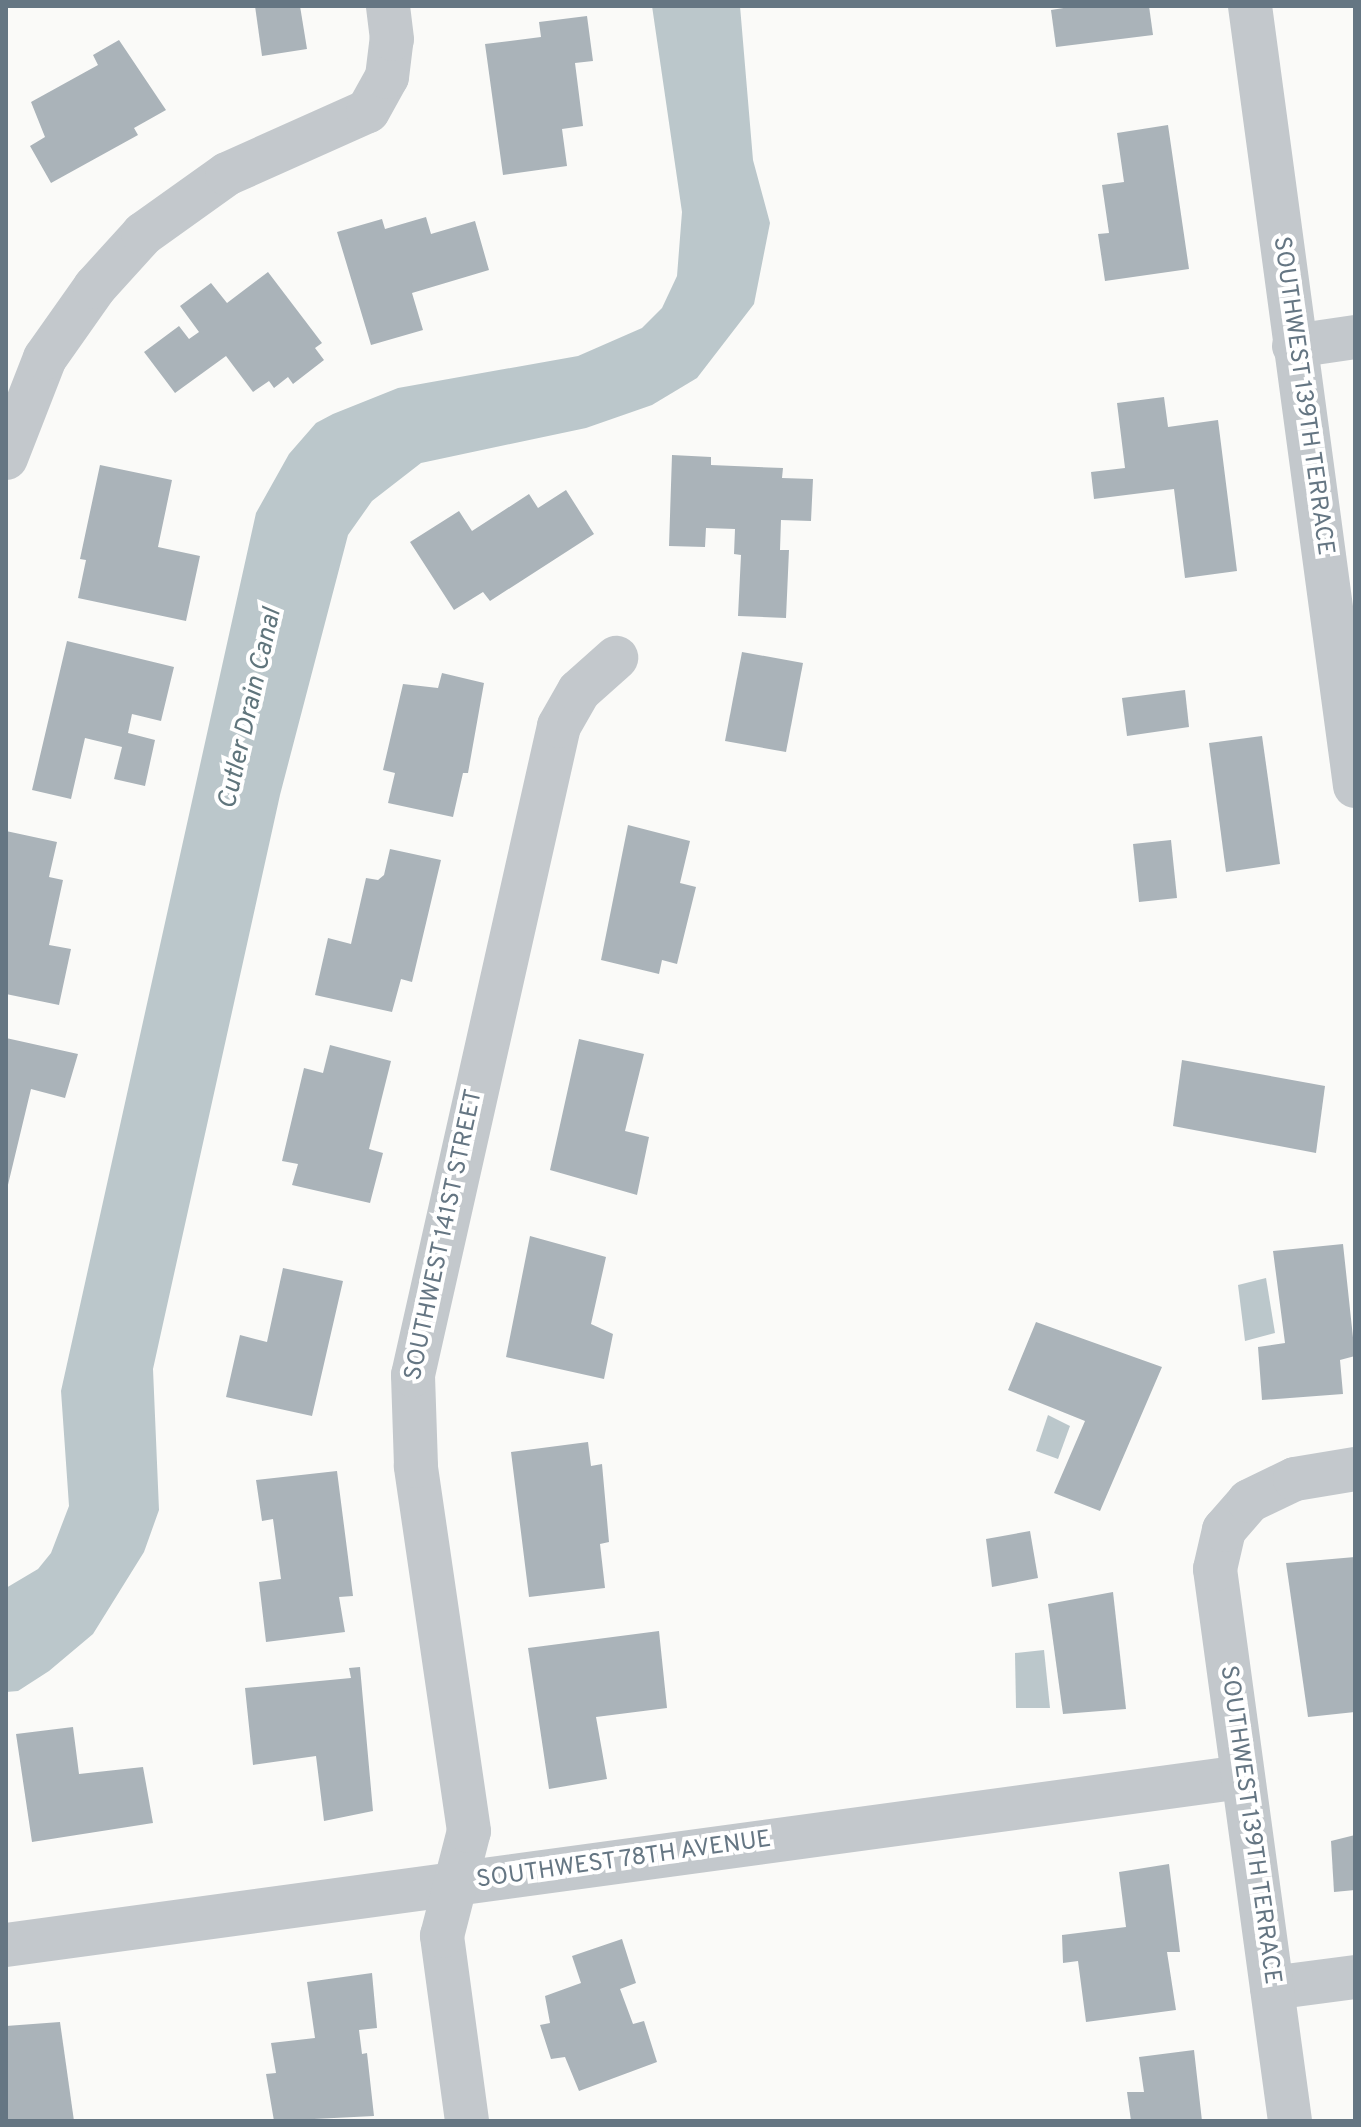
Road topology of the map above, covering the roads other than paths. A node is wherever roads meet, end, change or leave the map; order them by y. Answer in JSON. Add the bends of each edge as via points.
{"nodes":[{"id":1,"x":388,"y":6,"type":"edge"},
{"id":2,"x":1250,"y":6,"type":"edge"},
{"id":3,"x":1355,"y":337,"type":"edge"},
{"id":4,"x":1294,"y":346,"type":"junction"},
{"id":5,"x":16,"y":391,"type":"edge"},
{"id":6,"x":6,"y":458,"type":"edge"},
{"id":7,"x":616,"y":658,"type":"dead end"},
{"id":8,"x":1355,"y":786,"type":"edge"},
{"id":9,"x":1355,"y":1469,"type":"edge"},
{"id":10,"x":1242,"y":1777,"type":"junction"},
{"id":11,"x":456,"y":1883,"type":"junction"},
{"id":12,"x":6,"y":1945,"type":"edge"},
{"id":13,"x":1355,"y":1977,"type":"edge"},
{"id":14,"x":1272,"y":1988,"type":"junction"},
{"id":15,"x":467,"y":2121,"type":"edge"},
{"id":16,"x":1290,"y":2121,"type":"edge"}],
"edges":[{"from":1,"to":5,"type":"street","via":[[390,58],[379,97],[353,122],[227,174],[143,234]]},
{"from":2,"to":4,"type":"street","name":"SOUTHWEST 139TH TERRACE"},
{"from":3,"to":4,"type":"street"},
{"from":4,"to":8,"type":"street","name":"SOUTHWEST 139TH TERRACE"},
{"from":5,"to":6,"type":"street"},
{"from":7,"to":11,"type":"street","name":"SOUTHWEST 141ST STREET","via":[[579,691],[559,726],[413,1375],[416,1466],[469,1831]]},
{"from":9,"to":10,"type":"street","name":"SOUTHWEST 139TH TERRACE","via":[[1295,1479],[1269,1490],[1234,1514],[1224,1530],[1215,1587]]},
{"from":10,"to":11,"type":"street","name":"SOUTHWEST 78TH AVENUE"},
{"from":10,"to":14,"type":"street","name":"SOUTHWEST 139TH TERRACE"},
{"from":11,"to":12,"type":"street","name":"SOUTHWEST 78TH AVENUE"},
{"from":11,"to":15,"type":"street","name":"SOUTHWEST 141ST STREET","via":[[442,1936]]},
{"from":13,"to":14,"type":"street"},
{"from":14,"to":16,"type":"street","name":"SOUTHWEST 139TH TERRACE"}]}
